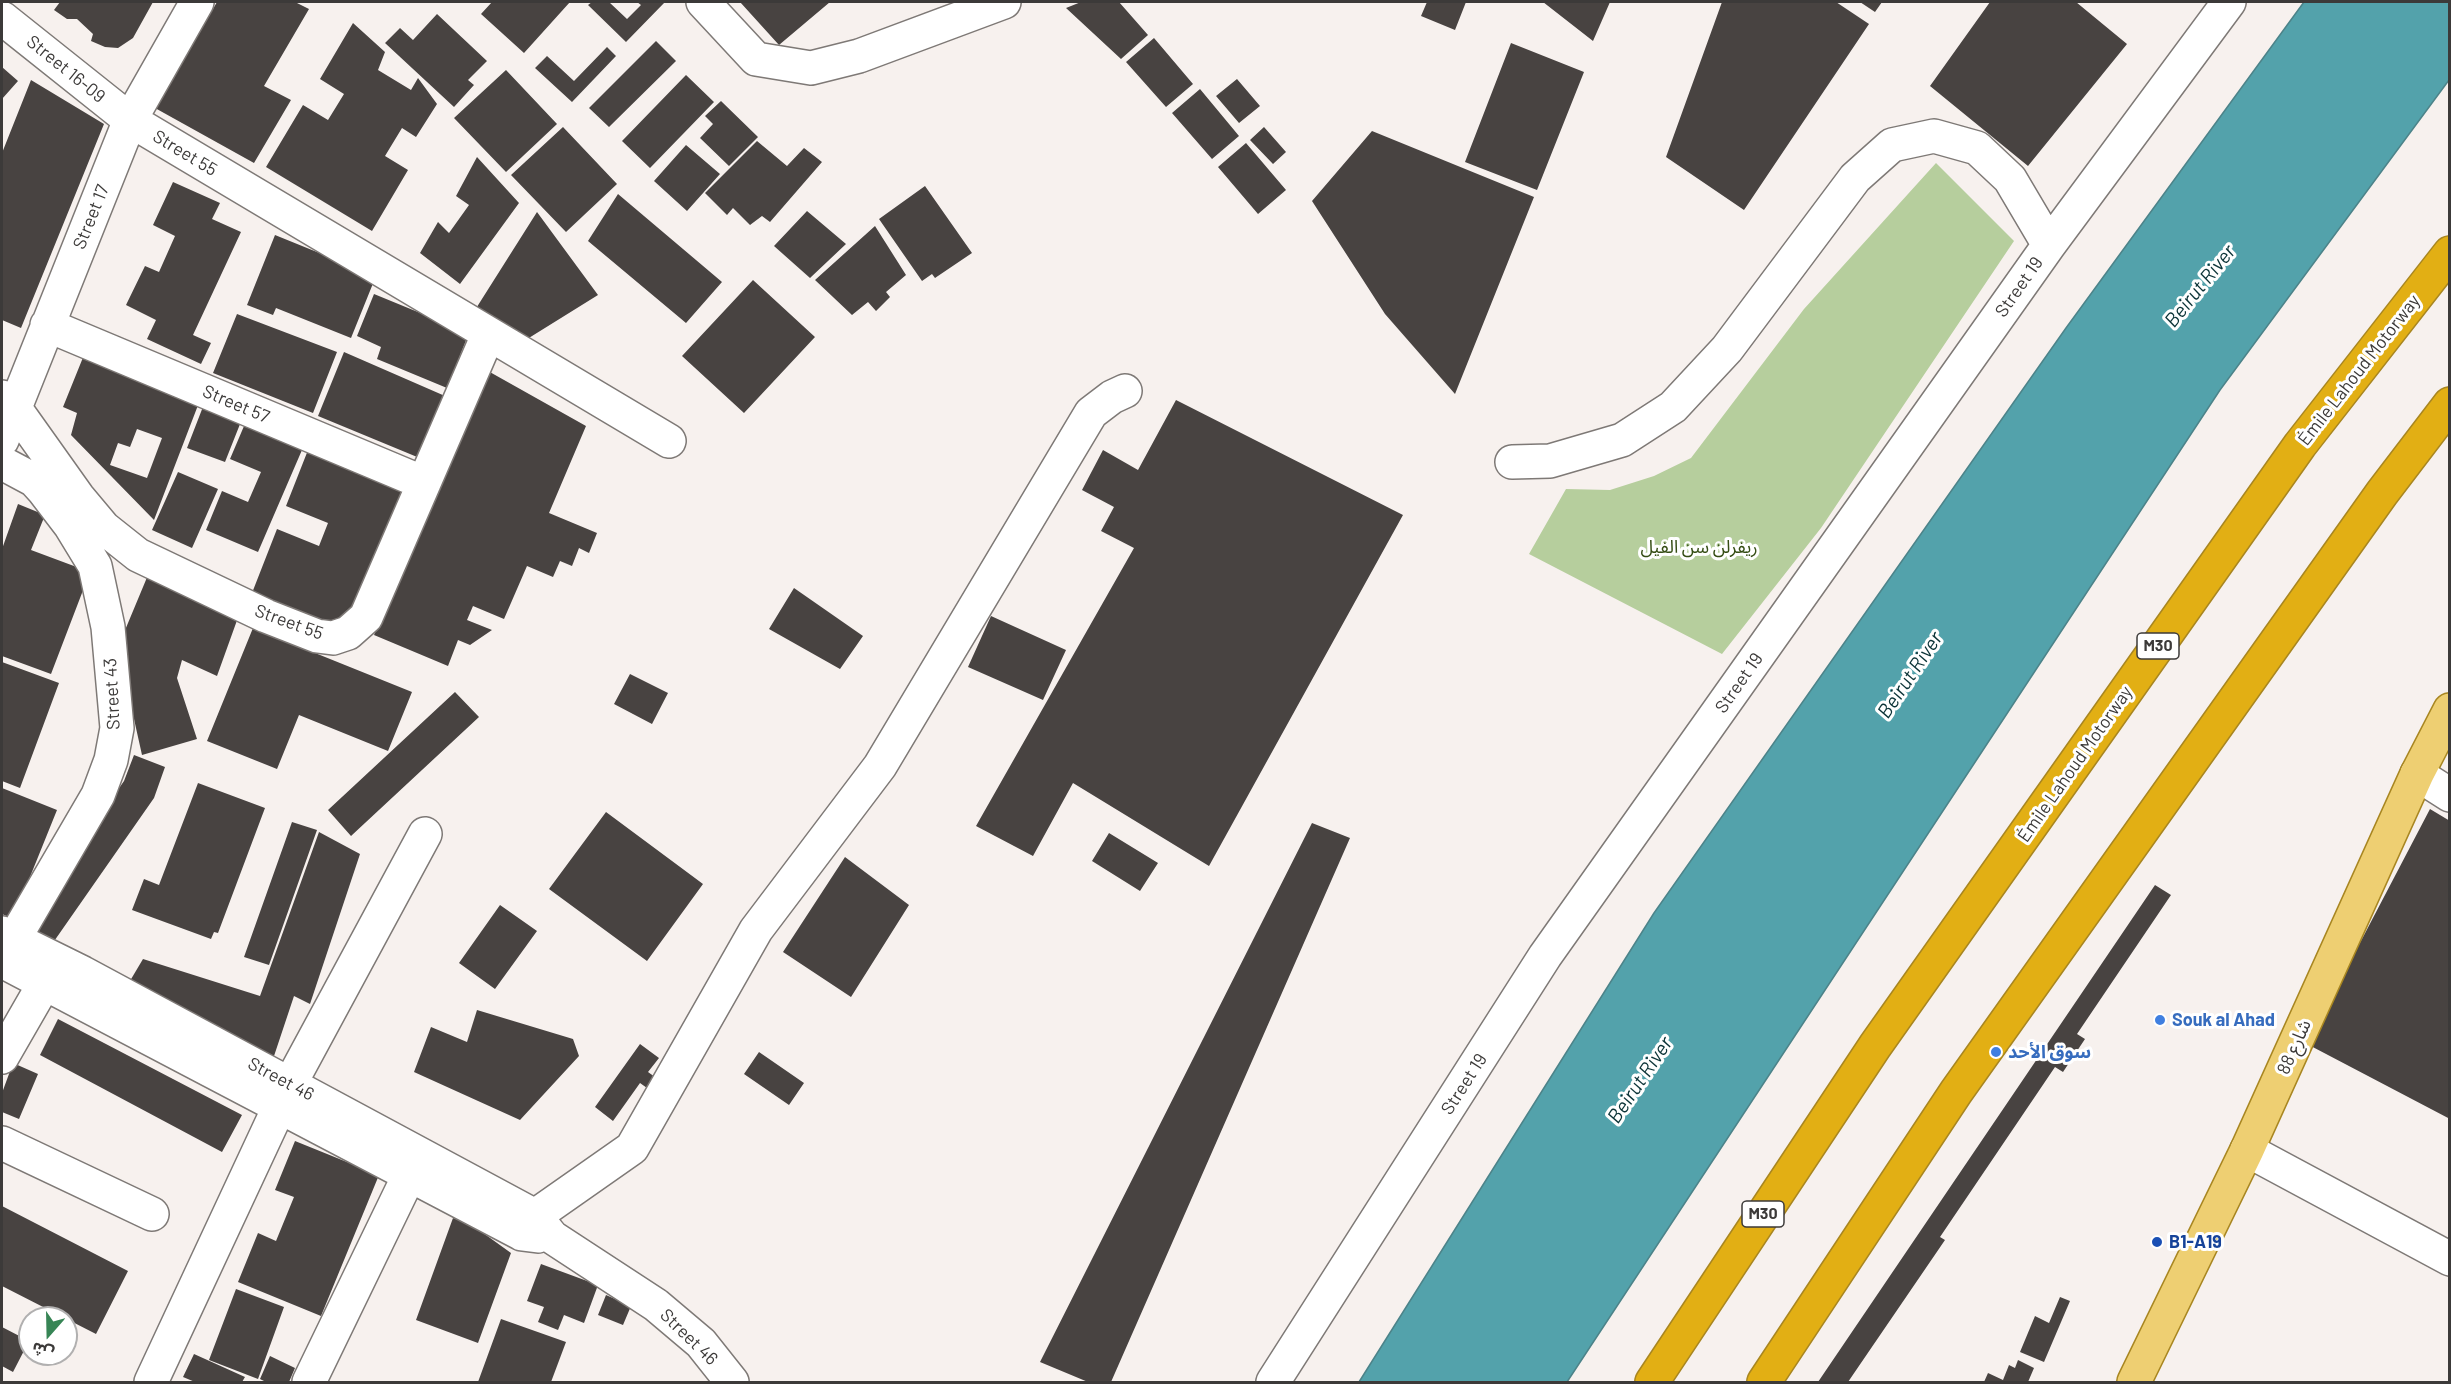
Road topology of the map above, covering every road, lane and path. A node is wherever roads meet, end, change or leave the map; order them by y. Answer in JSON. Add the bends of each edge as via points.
{"nodes":[{"id":1,"x":197,"y":2,"type":"edge"},
{"id":2,"x":703,"y":2,"type":"edge"},
{"id":3,"x":1004,"y":2,"type":"edge"},
{"id":4,"x":2229,"y":2,"type":"edge"},
{"id":5,"x":2,"y":18,"type":"edge"},
{"id":6,"x":130,"y":120,"type":"junction"},
{"id":7,"x":2049,"y":245,"type":"junction"},
{"id":8,"x":2450,"y":253,"type":"edge"},
{"id":9,"x":47,"y":325,"type":"junction"},
{"id":10,"x":488,"y":334,"type":"junction"},
{"id":11,"x":1125,"y":391,"type":"dead end"},
{"id":12,"x":8,"y":402,"type":"edge"},
{"id":13,"x":2450,"y":404,"type":"edge"},
{"id":14,"x":2,"y":440,"type":"edge"},
{"id":15,"x":669,"y":441,"type":"dead end"},
{"id":16,"x":1512,"y":462,"type":"dead end"},
{"id":17,"x":2,"y":463,"type":"edge"},
{"id":18,"x":424,"y":483,"type":"junction"},
{"id":19,"x":2450,"y":710,"type":"edge"},
{"id":20,"x":2417,"y":774,"type":"junction"},
{"id":21,"x":2450,"y":795,"type":"edge"},
{"id":22,"x":425,"y":834,"type":"dead end"},
{"id":23,"x":6,"y":945,"type":"edge"},
{"id":24,"x":51,"y":972,"type":"junction"},
{"id":25,"x":2,"y":1057,"type":"edge"},
{"id":26,"x":285,"y":1095,"type":"junction"},
{"id":27,"x":2,"y":1143,"type":"edge"},
{"id":28,"x":2247,"y":1150,"type":"junction"},
{"id":29,"x":414,"y":1164,"type":"junction"},
{"id":30,"x":152,"y":1214,"type":"dead end"},
{"id":31,"x":536,"y":1229,"type":"junction"},
{"id":32,"x":2450,"y":1259,"type":"edge"},
{"id":33,"x":151,"y":1383,"type":"edge"},
{"id":34,"x":309,"y":1383,"type":"edge"},
{"id":35,"x":732,"y":1383,"type":"edge"},
{"id":36,"x":1273,"y":1383,"type":"edge"},
{"id":37,"x":1652,"y":1383,"type":"edge"},
{"id":38,"x":1764,"y":1383,"type":"edge"},
{"id":39,"x":2134,"y":1383,"type":"edge"}],
"edges":[{"from":1,"to":6,"type":"street","name":"Street 17"},
{"from":2,"to":3,"type":"street","via":[[756,59],[811,68],[860,56]]},
{"from":4,"to":7,"type":"street","name":"Street 19"},
{"from":5,"to":6,"type":"street","name":"Street 16-09"},
{"from":6,"to":9,"type":"street","name":"Street 17"},
{"from":6,"to":10,"type":"street","name":"Street 55"},
{"from":7,"to":16,"type":"street","via":[[2010,179],[1977,148],[1934,136],[1892,145],[1855,178],[1727,350],[1673,407],[1622,440],[1550,461]]},
{"from":7,"to":36,"type":"street","name":"Street 19","via":[[1545,956]]},
{"from":8,"to":37,"type":"highway","name":"Émile Lahoud Motorway","number":"M30","via":[[2300,445],[1875,1046]]},
{"from":9,"to":12,"type":"street","name":"Street 17"},
{"from":9,"to":18,"type":"street","name":"Street 57"},
{"from":10,"to":15,"type":"street","name":"Street 55"},
{"from":10,"to":18,"type":"street","name":"Street 55"},
{"from":11,"to":31,"type":"street","via":[[1091,413],[880,766],[756,930],[632,1149]]},
{"from":12,"to":14,"type":"street","name":"Street 17"},
{"from":12,"to":18,"type":"street","name":"Street 55","via":[[104,528],[138,555],[317,636],[333,638],[348,633],[366,617]]},
{"from":13,"to":38,"type":"highway","via":[[1956,1092]]},
{"from":17,"to":23,"type":"street","name":"Street 43","via":[[34,480],[44,491],[95,566],[108,627],[117,728],[98,795]]},
{"from":19,"to":20,"type":"main road","name":"شارع 88"},
{"from":20,"to":21,"type":"street"},
{"from":20,"to":28,"type":"main road","name":"شارع 88"},
{"from":22,"to":26,"type":"street"},
{"from":23,"to":24,"type":"street","name":"Street 46"},
{"from":24,"to":25,"type":"street"},
{"from":24,"to":26,"type":"street","name":"Street 46"},
{"from":26,"to":29,"type":"street","name":"Street 46"},
{"from":26,"to":33,"type":"street"},
{"from":27,"to":30,"type":"street"},
{"from":28,"to":32,"type":"street"},
{"from":28,"to":39,"type":"main road","name":"شارع 88"},
{"from":29,"to":31,"type":"street","name":"Street 46"},
{"from":29,"to":34,"type":"street"},
{"from":31,"to":35,"type":"street","name":"Street 46","via":[[656,1305],[701,1343]]}]}
